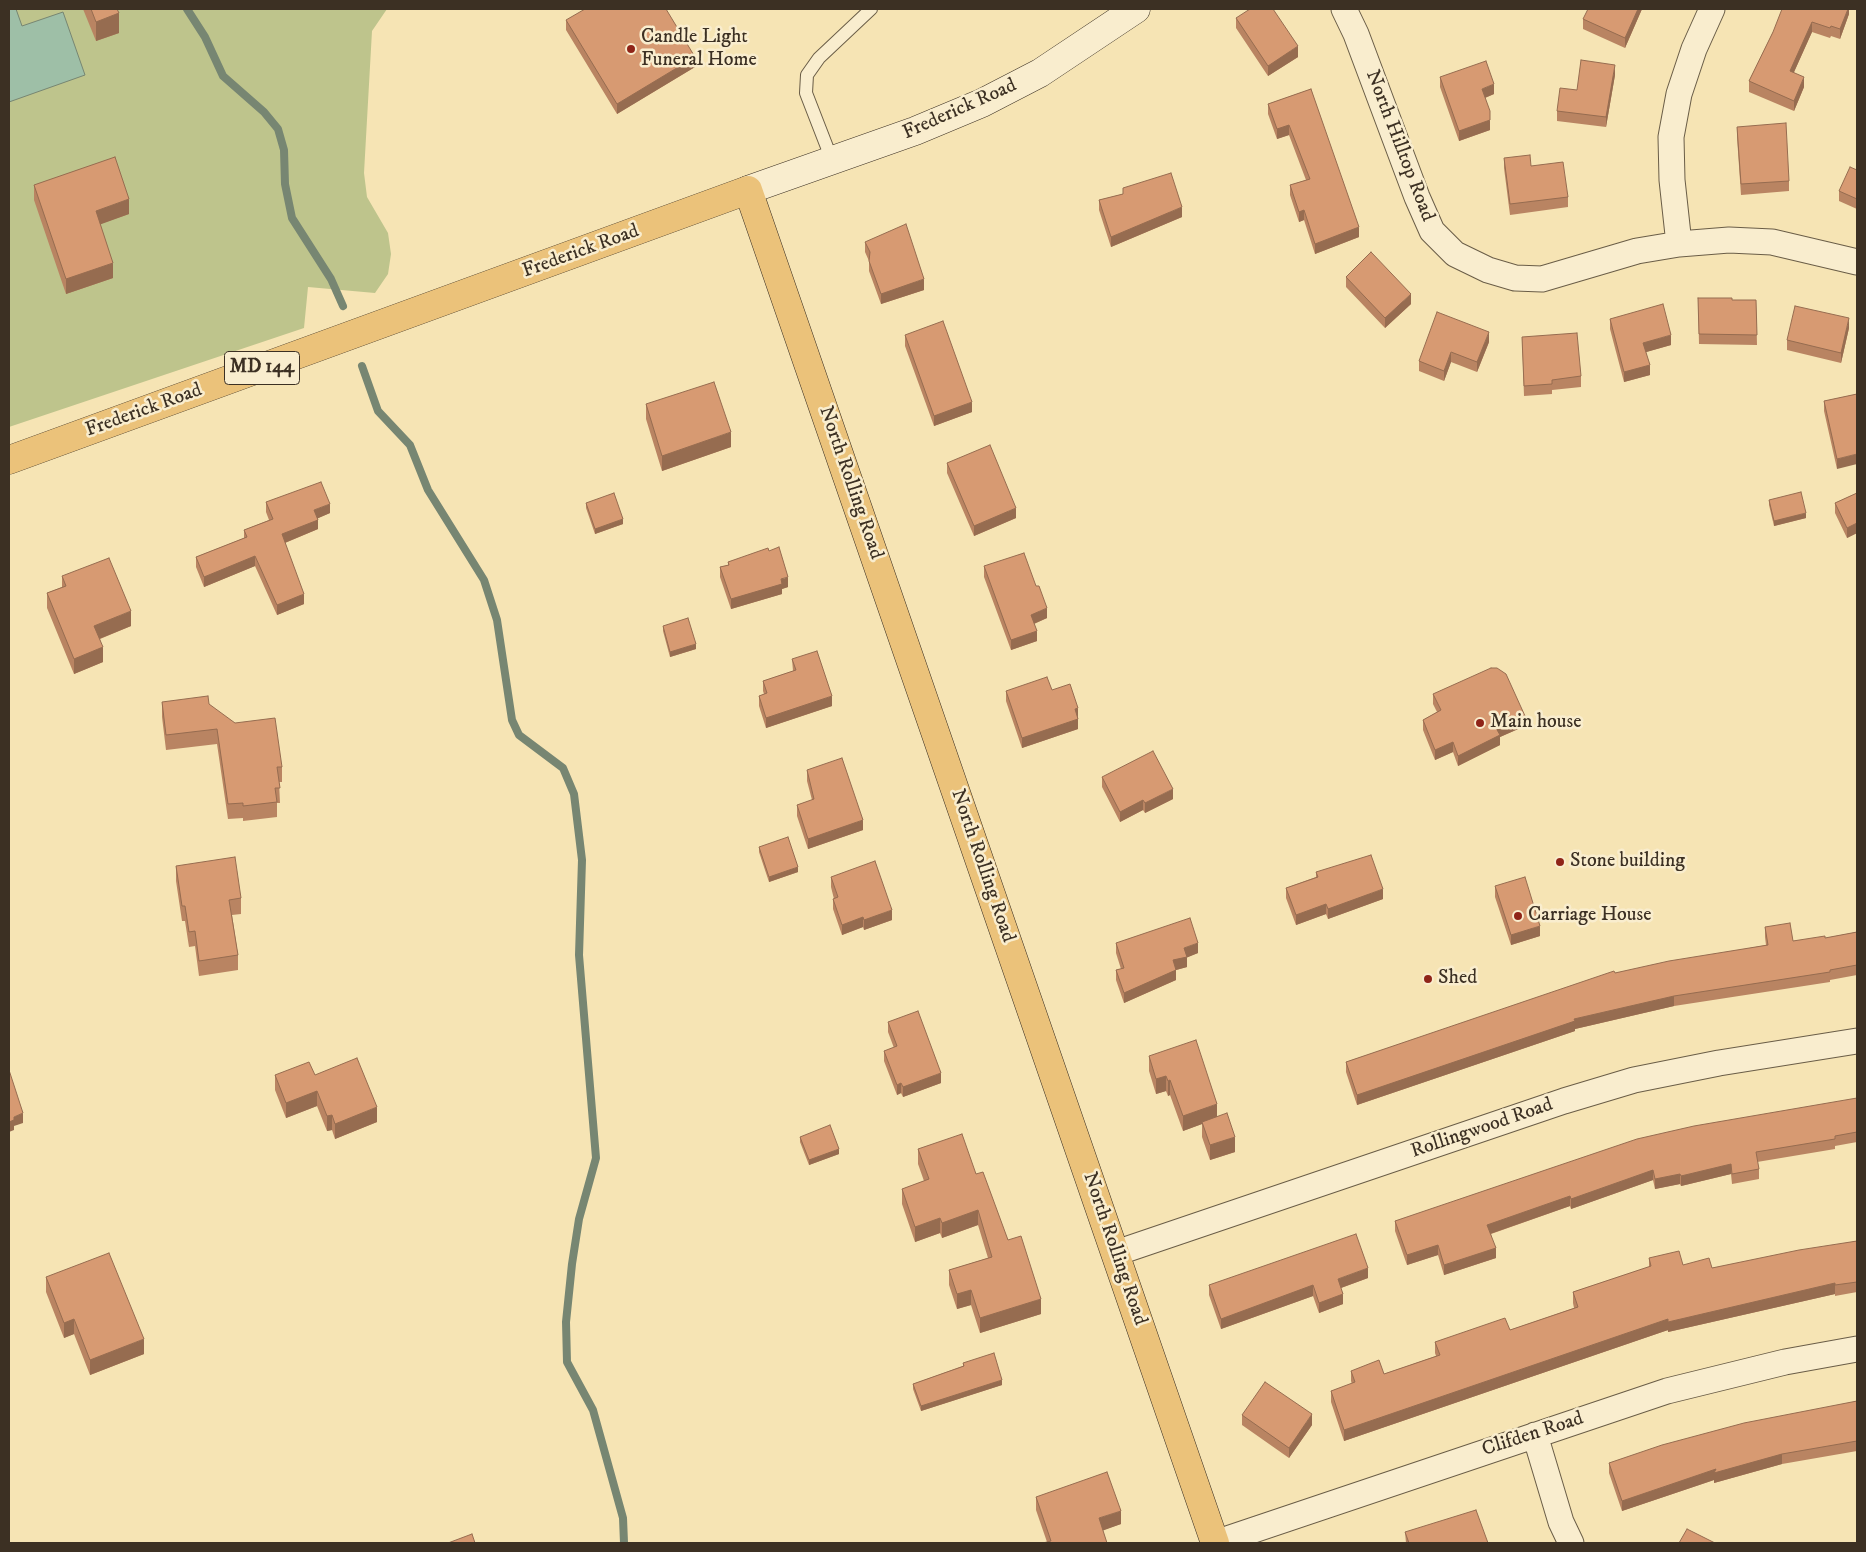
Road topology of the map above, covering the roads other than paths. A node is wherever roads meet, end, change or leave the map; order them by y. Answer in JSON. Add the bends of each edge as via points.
{"nodes":[{"id":1,"x":871,"y":9,"type":"edge"},
{"id":2,"x":1136,"y":9,"type":"edge"},
{"id":3,"x":1344,"y":9,"type":"edge"},
{"id":4,"x":1712,"y":9,"type":"edge"},
{"id":5,"x":832,"y":160,"type":"junction"},
{"id":6,"x":748,"y":190,"type":"junction"},
{"id":7,"x":1679,"y":244,"type":"junction"},
{"id":8,"x":1857,"y":262,"type":"edge"},
{"id":9,"x":9,"y":460,"type":"edge"},
{"id":10,"x":1857,"y":1041,"type":"edge"},
{"id":11,"x":1116,"y":1253,"type":"junction"},
{"id":12,"x":1857,"y":1349,"type":"edge"},
{"id":13,"x":1535,"y":1434,"type":"junction"},
{"id":14,"x":1215,"y":1543,"type":"edge"},
{"id":15,"x":1571,"y":1543,"type":"edge"}],
"edges":[{"from":1,"to":5,"type":"lane","via":[[819,58],[807,74],[806,93]]},
{"from":2,"to":5,"type":"main road","name":"Frederick Road","number":"MD 144","via":[[1040,74],[982,103]]},
{"from":3,"to":7,"type":"street","name":"North Hilltop Road","via":[[1417,198],[1432,231],[1455,254],[1488,270],[1515,278],[1542,279],[1637,251]]},
{"from":4,"to":7,"type":"street","via":[[1679,94],[1670,137]]},
{"from":5,"to":6,"type":"main road","name":"Frederick Road","number":"MD 144"},
{"from":6,"to":9,"type":"main road","name":"Frederick Road","number":"MD 144"},
{"from":6,"to":11,"type":"main road","name":"North Rolling Road"},
{"from":7,"to":8,"type":"street","name":"North Hilltop Road","via":[[1729,240],[1772,242]]},
{"from":10,"to":11,"type":"street","name":"Rollingwood Road","via":[[1634,1080]]},
{"from":11,"to":14,"type":"main road","name":"North Rolling Road"},
{"from":12,"to":13,"type":"street","name":"Clifden Road","via":[[1786,1362],[1667,1391]]},
{"from":13,"to":14,"type":"street","name":"Clifden Road"},
{"from":13,"to":15,"type":"street","via":[[1561,1522]]}]}
